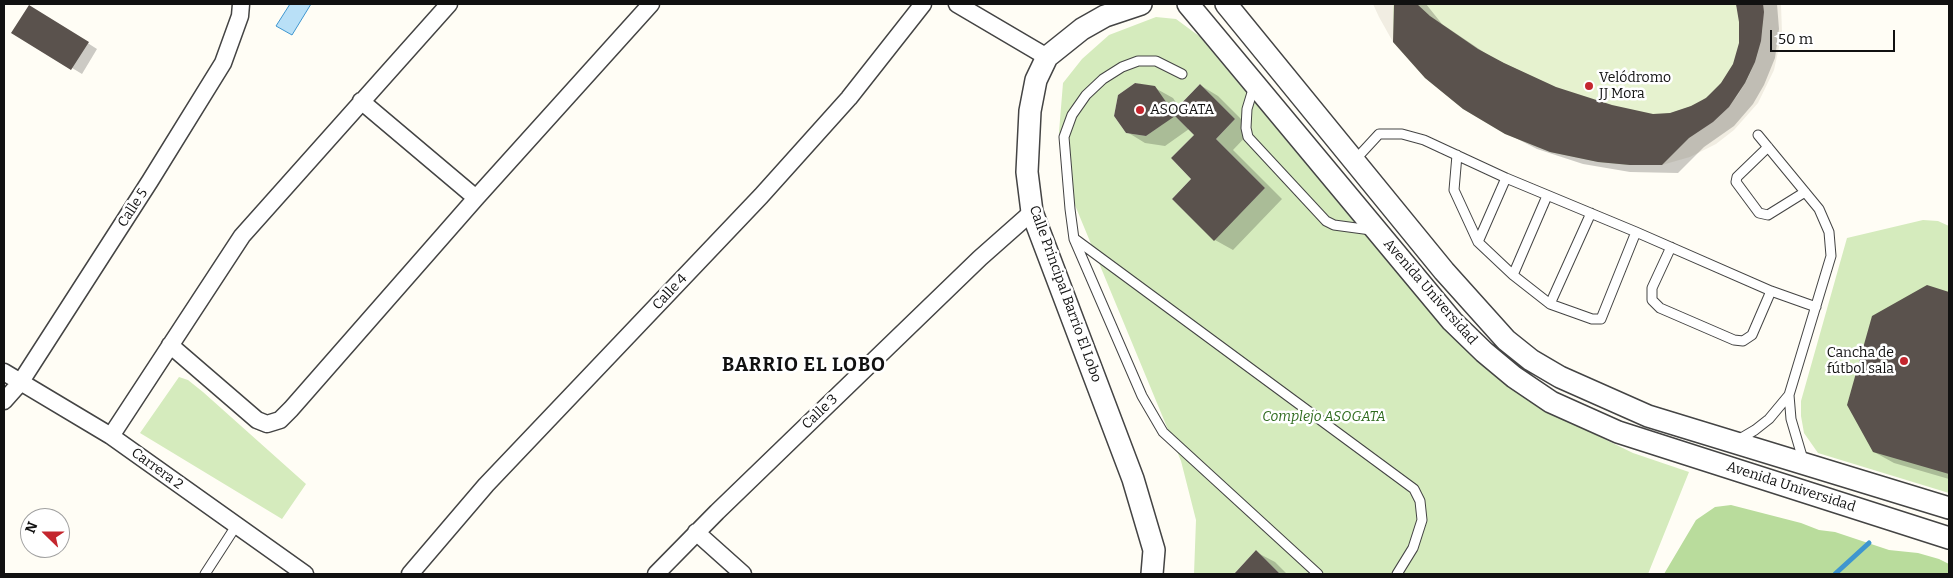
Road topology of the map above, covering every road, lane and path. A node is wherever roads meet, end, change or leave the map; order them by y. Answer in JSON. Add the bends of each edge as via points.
{"nodes":[{"id":1,"x":240,"y":4,"type":"edge"},
{"id":2,"x":449,"y":4,"type":"edge"},
{"id":3,"x":651,"y":4,"type":"edge"},
{"id":4,"x":923,"y":4,"type":"edge"},
{"id":5,"x":957,"y":4,"type":"edge"},
{"id":6,"x":1141,"y":4,"type":"edge"},
{"id":7,"x":1188,"y":4,"type":"edge"},
{"id":8,"x":1226,"y":4,"type":"edge"},
{"id":9,"x":1047,"y":57,"type":"junction"},
{"id":10,"x":1182,"y":74,"type":"dead end"},
{"id":11,"x":1255,"y":82,"type":"junction"},
{"id":12,"x":361,"y":101,"type":"junction"},
{"id":13,"x":1758,"y":135,"type":"dead end"},
{"id":14,"x":1768,"y":147,"type":"junction"},
{"id":15,"x":1457,"y":155,"type":"junction"},
{"id":16,"x":1355,"y":160,"type":"junction"},
{"id":17,"x":1506,"y":178,"type":"junction"},
{"id":18,"x":1805,"y":192,"type":"junction"},
{"id":19,"x":1547,"y":196,"type":"junction"},
{"id":20,"x":476,"y":198,"type":"junction"},
{"id":21,"x":1032,"y":212,"type":"junction"},
{"id":22,"x":1591,"y":213,"type":"junction"},
{"id":23,"x":1376,"y":231,"type":"junction"},
{"id":24,"x":1636,"y":232,"type":"junction"},
{"id":25,"x":1074,"y":239,"type":"junction"},
{"id":26,"x":1478,"y":242,"type":"junction"},
{"id":27,"x":1671,"y":247,"type":"junction"},
{"id":28,"x":1513,"y":276,"type":"junction"},
{"id":29,"x":1771,"y":291,"type":"junction"},
{"id":30,"x":1550,"y":304,"type":"junction"},
{"id":31,"x":1816,"y":307,"type":"junction"},
{"id":32,"x":170,"y":345,"type":"junction"},
{"id":33,"x":4,"y":372,"type":"edge"},
{"id":34,"x":20,"y":383,"type":"junction"},
{"id":35,"x":1788,"y":395,"type":"junction"},
{"id":36,"x":4,"y":401,"type":"edge"},
{"id":37,"x":111,"y":436,"type":"junction"},
{"id":38,"x":1736,"y":442,"type":"junction"},
{"id":39,"x":1804,"y":464,"type":"junction"},
{"id":40,"x":1949,"y":508,"type":"edge"},
{"id":41,"x":236,"y":526,"type":"junction"},
{"id":42,"x":696,"y":532,"type":"junction"},
{"id":43,"x":1949,"y":538,"type":"edge"},
{"id":44,"x":205,"y":574,"type":"edge"},
{"id":45,"x":304,"y":574,"type":"edge"},
{"id":46,"x":410,"y":574,"type":"edge"},
{"id":47,"x":656,"y":574,"type":"edge"},
{"id":48,"x":743,"y":574,"type":"edge"},
{"id":49,"x":1152,"y":574,"type":"edge"},
{"id":50,"x":1318,"y":574,"type":"edge"},
{"id":51,"x":1397,"y":574,"type":"edge"}],
"edges":[{"from":1,"to":34,"type":"street","name":"Calle 5","via":[[240,16],[222,63]]},
{"from":2,"to":12,"type":"street"},
{"from":3,"to":20,"type":"street"},
{"from":4,"to":46,"type":"street","name":"Calle 4","via":[[849,98],[486,485]]},
{"from":5,"to":9,"type":"street"},
{"from":6,"to":9,"type":"street","name":"Calle Principal Barrio El Lobo","via":[[1097,20]]},
{"from":7,"to":11,"type":"street","name":"Avenida Universidad"},
{"from":8,"to":16,"type":"street","name":"Avenida Universidad"},
{"from":9,"to":21,"type":"street","name":"Calle Principal Barrio El Lobo","via":[[1036,80],[1030,111],[1027,172]]},
{"from":10,"to":25,"type":"lane","via":[[1156,61],[1138,61],[1103,79],[1072,115],[1064,136]]},
{"from":11,"to":23,"type":"street","name":"Avenida Universidad"},
{"from":11,"to":23,"type":"lane","via":[[1247,109],[1248,137],[1326,221]]},
{"from":12,"to":20,"type":"street"},
{"from":12,"to":32,"type":"street","via":[[242,236]]},
{"from":13,"to":14,"type":"lane"},
{"from":14,"to":18,"type":"lane"},
{"from":14,"to":18,"type":"lane","via":[[1736,177],[1736,182],[1759,213],[1768,215]]},
{"from":15,"to":16,"type":"lane","via":[[1402,134],[1380,134]]},
{"from":15,"to":17,"type":"lane"},
{"from":15,"to":26,"type":"lane","via":[[1454,190]]},
{"from":16,"to":38,"type":"street","name":"Avenida Universidad","via":[[1480,312],[1506,340],[1531,360],[1560,377],[1648,416]]},
{"from":17,"to":19,"type":"lane"},
{"from":17,"to":26,"type":"lane"},
{"from":18,"to":31,"type":"lane","via":[[1820,209],[1831,248]]},
{"from":19,"to":22,"type":"lane"},
{"from":19,"to":28,"type":"lane"},
{"from":20,"to":32,"type":"street","via":[[280,420],[268,424],[257,420]]},
{"from":21,"to":42,"type":"street","name":"Calle 3","via":[[980,258]]},
{"from":21,"to":49,"type":"street","name":"Calle Principal Barrio El Lobo","via":[[1133,479],[1154,550]]},
{"from":22,"to":24,"type":"lane"},
{"from":22,"to":30,"type":"lane"},
{"from":23,"to":43,"type":"street","name":"Avenida Universidad","via":[[1452,320],[1484,352],[1514,378],[1551,402],[1618,432]]},
{"from":24,"to":27,"type":"lane"},
{"from":24,"to":30,"type":"lane","via":[[1601,319]]},
{"from":25,"to":50,"type":"lane","via":[[1142,396],[1163,432]]},
{"from":25,"to":51,"type":"lane","via":[[1414,489],[1420,501],[1422,520],[1413,548]]},
{"from":26,"to":28,"type":"lane"},
{"from":27,"to":29,"type":"lane"},
{"from":27,"to":29,"type":"lane","via":[[1652,288],[1652,300],[1660,308],[1743,341],[1752,335]]},
{"from":28,"to":30,"type":"lane"},
{"from":29,"to":31,"type":"lane"},
{"from":31,"to":35,"type":"lane"},
{"from":32,"to":37,"type":"street"},
{"from":33,"to":34,"type":"street","name":"Carrera 2"},
{"from":34,"to":36,"type":"street","name":"Calle 5"},
{"from":34,"to":37,"type":"street","name":"Carrera 2"},
{"from":35,"to":38,"type":"lane","via":[[1769,419]]},
{"from":35,"to":39,"type":"lane"},
{"from":37,"to":41,"type":"street","name":"Carrera 2"},
{"from":38,"to":39,"type":"street","name":"Avenida Universidad"},
{"from":39,"to":40,"type":"street","name":"Avenida Universidad"},
{"from":41,"to":44,"type":"lane"},
{"from":41,"to":45,"type":"street","name":"Carrera 2"},
{"from":42,"to":47,"type":"street","name":"Calle 3"},
{"from":42,"to":48,"type":"street"}]}
